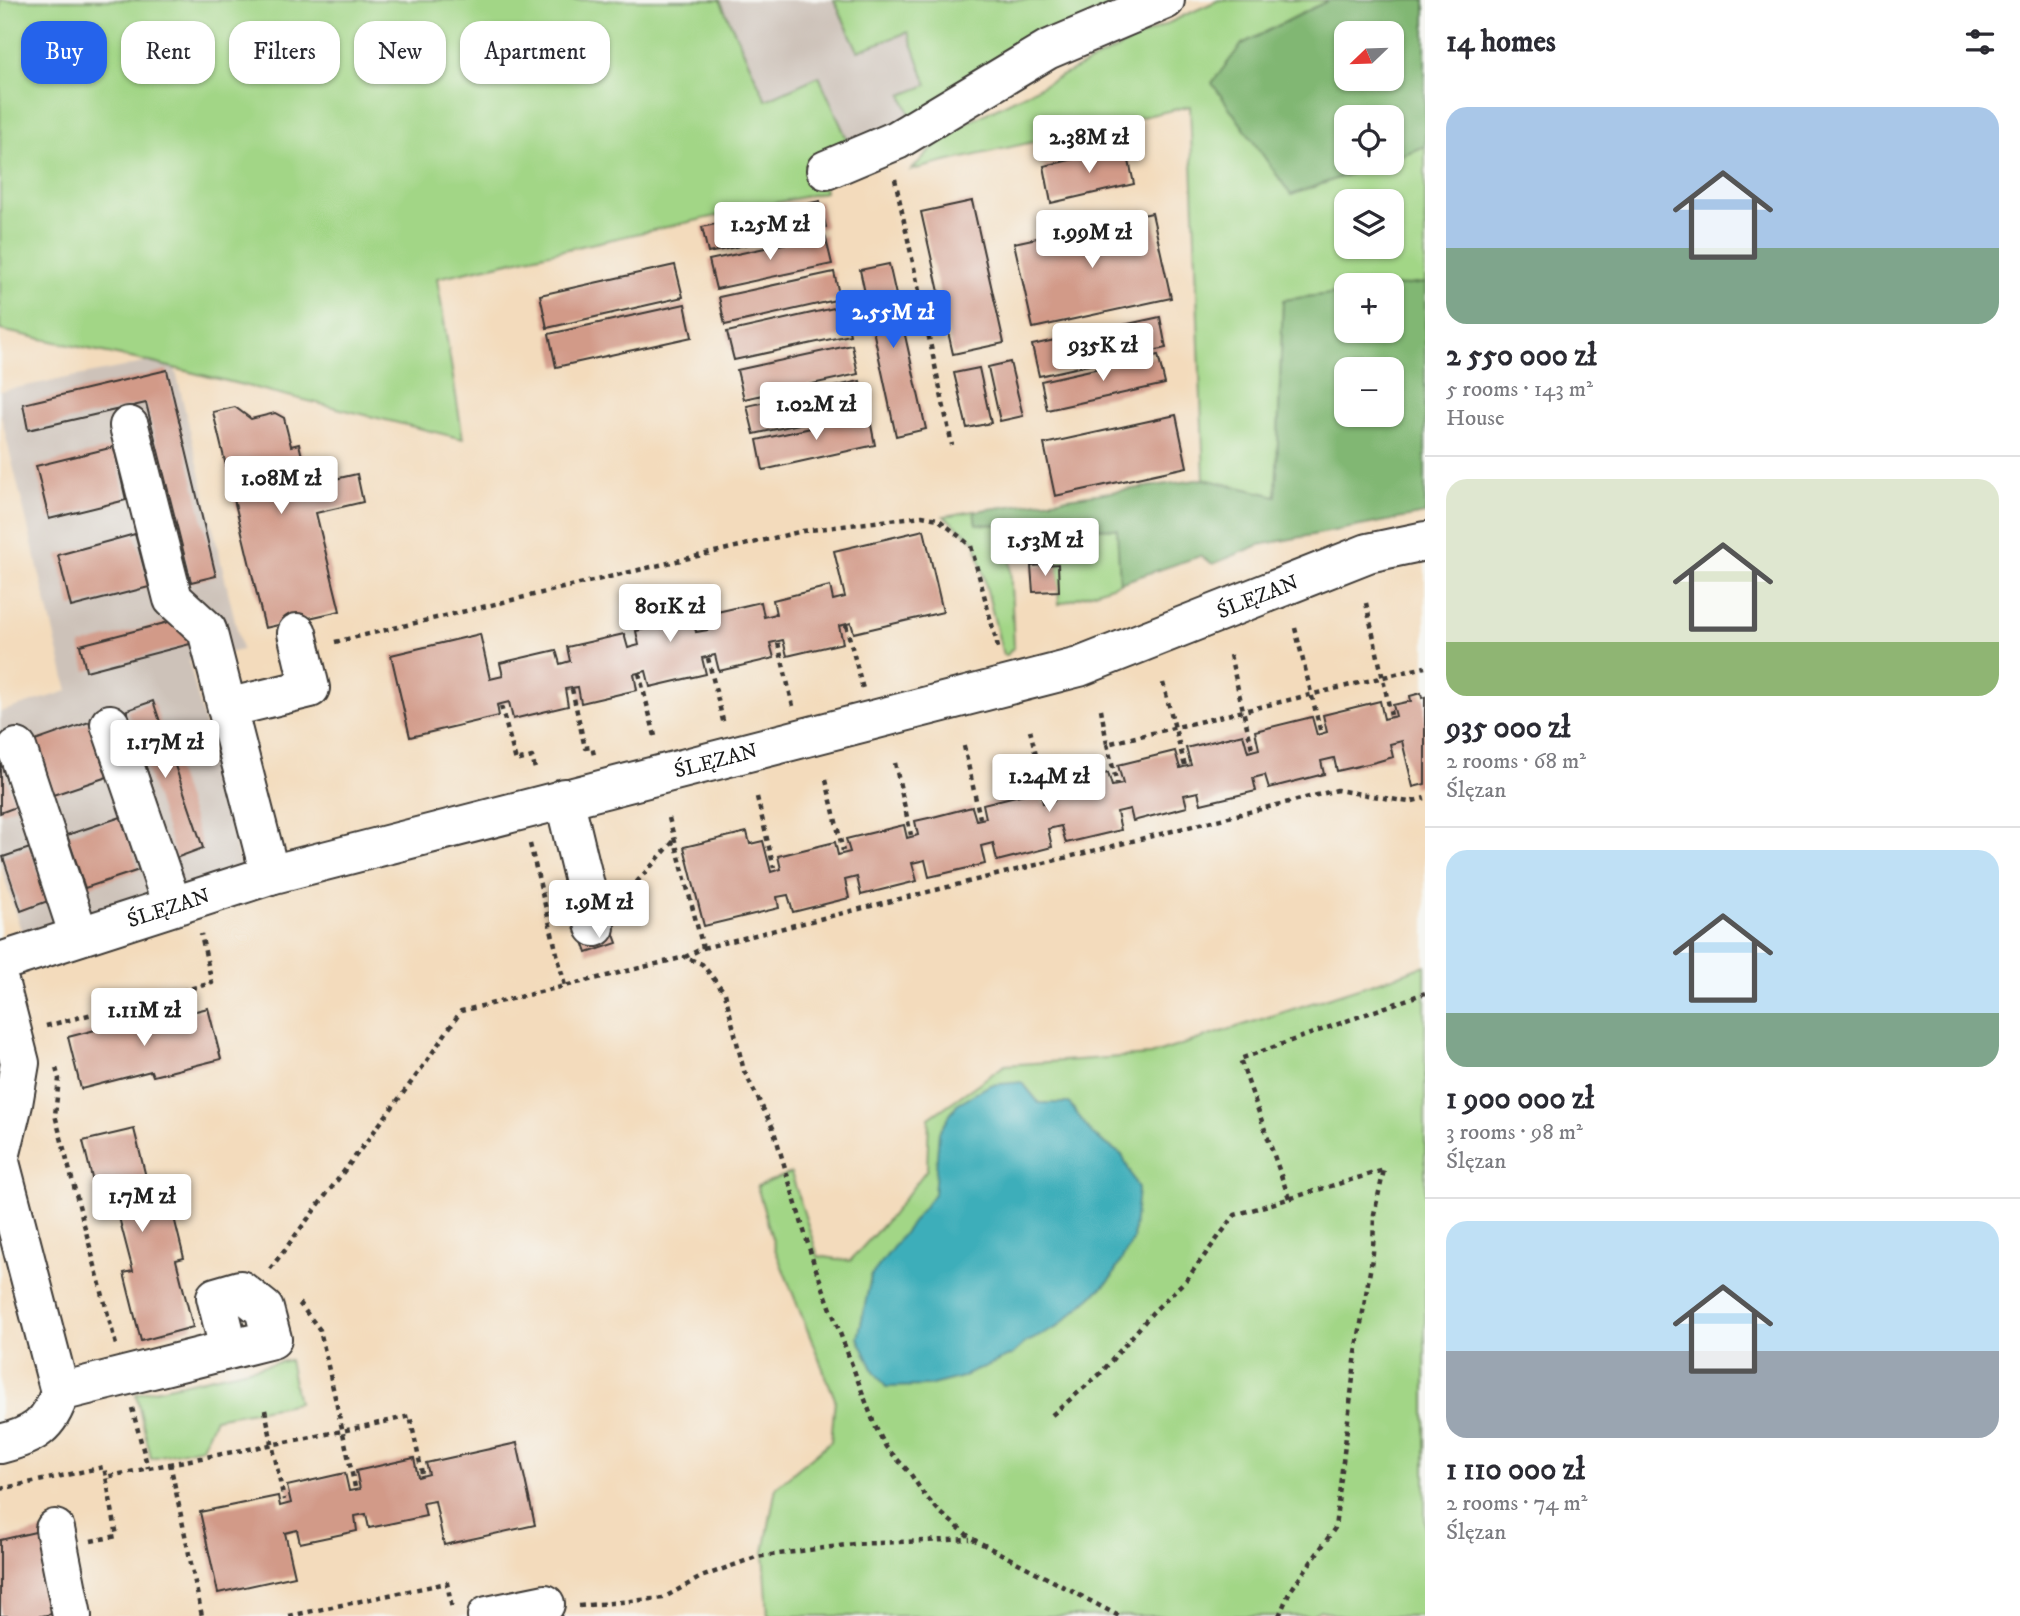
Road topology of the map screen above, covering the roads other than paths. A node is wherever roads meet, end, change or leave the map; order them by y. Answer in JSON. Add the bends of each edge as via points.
{"nodes":[{"id":1,"x":1166,"y":0,"type":"edge"},
{"id":2,"x":826,"y":170,"type":"dead end"},
{"id":3,"x":129,"y":426,"type":"dead end"},
{"id":4,"x":1425,"y":541,"type":"edge"},
{"id":5,"x":299,"y":642,"type":"road end"},
{"id":6,"x":227,"y":708,"type":"junction"},
{"id":7,"x":110,"y":724,"type":"dead end"},
{"id":8,"x":17,"y":748,"type":"dead end"},
{"id":9,"x":550,"y":788,"type":"junction"},
{"id":10,"x":270,"y":875,"type":"junction"},
{"id":11,"x":185,"y":915,"type":"junction"},
{"id":12,"x":595,"y":927,"type":"road end"},
{"id":13,"x":79,"y":936,"type":"junction"},
{"id":14,"x":0,"y":962,"type":"edge"},
{"id":15,"x":2,"y":1002,"type":"edge"},
{"id":16,"x":0,"y":1160,"type":"edge"},
{"id":17,"x":267,"y":1281,"type":"road end"},
{"id":18,"x":60,"y":1392,"type":"junction"},
{"id":19,"x":0,"y":1444,"type":"edge"},
{"id":20,"x":57,"y":1539,"type":"road end"},
{"id":21,"x":545,"y":1604,"type":"road end"},
{"id":22,"x":72,"y":1616,"type":"edge"},
{"id":23,"x":486,"y":1616,"type":"edge"}],
"edges":[{"from":1,"to":2,"type":"street","via":[[1046,50],[889,144]]},
{"from":3,"to":6,"type":"street","via":[[173,599],[207,630]]},
{"from":4,"to":9,"type":"street","name":"ŚLĘZAN","via":[[1368,554],[1079,667]]},
{"from":5,"to":6,"type":"street","via":[[310,688]]},
{"from":6,"to":10,"type":"street"},
{"from":7,"to":11,"type":"street"},
{"from":8,"to":13,"type":"street"},
{"from":9,"to":10,"type":"street","name":"ŚLĘZAN"},
{"from":9,"to":12,"type":"street"},
{"from":10,"to":11,"type":"street","name":"ŚLĘZAN"},
{"from":11,"to":13,"type":"street","name":"ŚLĘZAN"},
{"from":13,"to":14,"type":"street","name":"ŚLĘZAN"},
{"from":15,"to":16,"type":"street","via":[[20,1063]]},
{"from":16,"to":18,"type":"street"},
{"from":17,"to":18,"type":"street","via":[[264,1309],[272,1339]]},
{"from":18,"to":19,"type":"street","via":[[54,1411],[38,1430]]},
{"from":20,"to":22,"type":"street"},
{"from":21,"to":23,"type":"street"}]}
